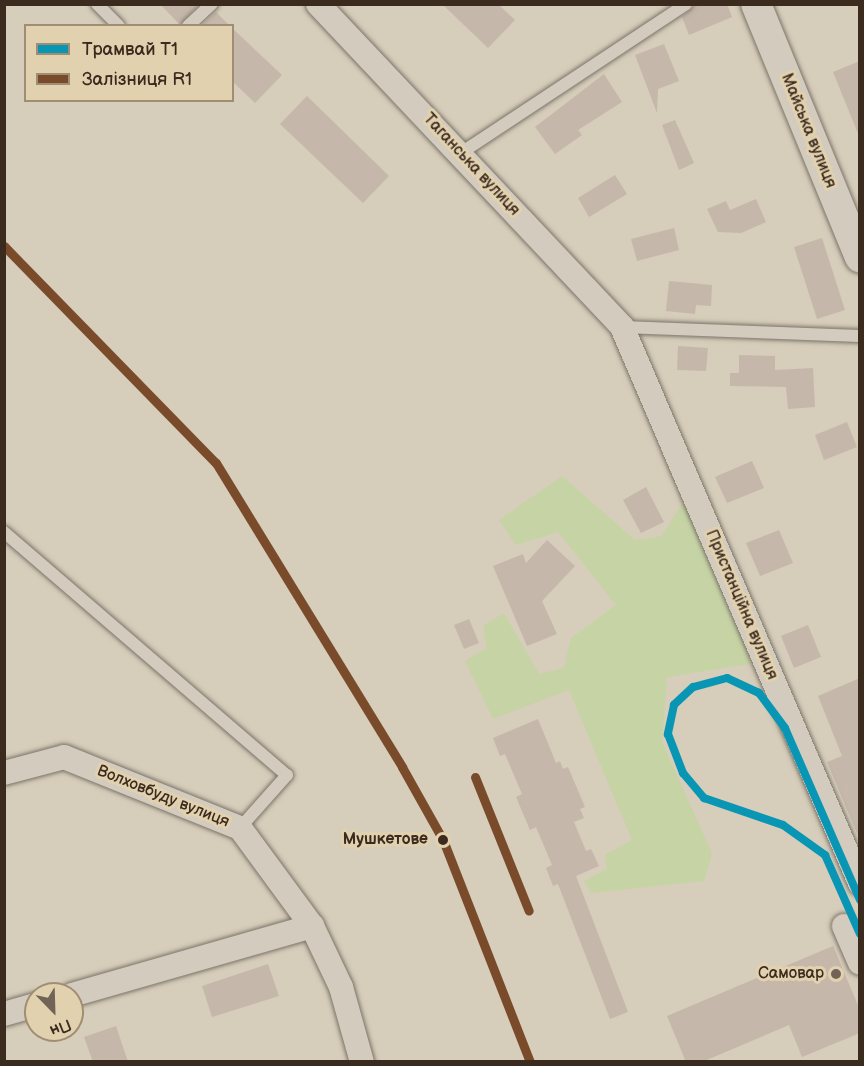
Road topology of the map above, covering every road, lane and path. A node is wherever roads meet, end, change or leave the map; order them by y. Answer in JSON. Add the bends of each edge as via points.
{"nodes":[{"id":1,"x":97,"y":4,"type":"edge"},
{"id":2,"x":212,"y":4,"type":"edge"},
{"id":3,"x":318,"y":4,"type":"edge"},
{"id":4,"x":686,"y":4,"type":"edge"},
{"id":5,"x":756,"y":4,"type":"edge"},
{"id":6,"x":117,"y":24,"type":"edge"},
{"id":7,"x":190,"y":24,"type":"edge"},
{"id":8,"x":461,"y":153,"type":"junction"},
{"id":9,"x":860,"y":258,"type":"edge"},
{"id":10,"x":622,"y":327,"type":"junction"},
{"id":11,"x":860,"y":336,"type":"edge"},
{"id":12,"x":4,"y":532,"type":"edge"},
{"id":13,"x":4,"y":773,"type":"edge"},
{"id":14,"x":240,"y":828,"type":"junction"},
{"id":15,"x":860,"y":883,"type":"edge"},
{"id":16,"x":852,"y":922,"type":"edge"},
{"id":17,"x":312,"y":926,"type":"junction"},
{"id":18,"x":860,"y":963,"type":"edge"},
{"id":19,"x":84,"y":992,"type":"edge"},
{"id":20,"x":24,"y":1008,"type":"edge"},
{"id":21,"x":4,"y":1014,"type":"edge"},
{"id":22,"x":362,"y":1062,"type":"edge"}],
"edges":[{"from":1,"to":6,"type":"lane"},
{"from":2,"to":7,"type":"lane"},
{"from":3,"to":8,"type":"street","name":"Таганська вулиця"},
{"from":4,"to":8,"type":"lane"},
{"from":5,"to":9,"type":"street","name":"Майська вулиця"},
{"from":8,"to":10,"type":"street","name":"Таганська вулиця"},
{"from":10,"to":11,"type":"lane"},
{"from":10,"to":15,"type":"street","name":"Пристанційна вулиця"},
{"from":12,"to":14,"type":"lane","via":[[287,775]]},
{"from":13,"to":14,"type":"street","name":"Волховбуду вулиця","via":[[64,757]]},
{"from":14,"to":17,"type":"street","name":"Волховбуду вулиця"},
{"from":16,"to":18,"type":"street"},
{"from":17,"to":19,"type":"street"},
{"from":17,"to":22,"type":"street","name":"Волховбуду вулиця","via":[[341,987]]},
{"from":20,"to":21,"type":"street"}]}
